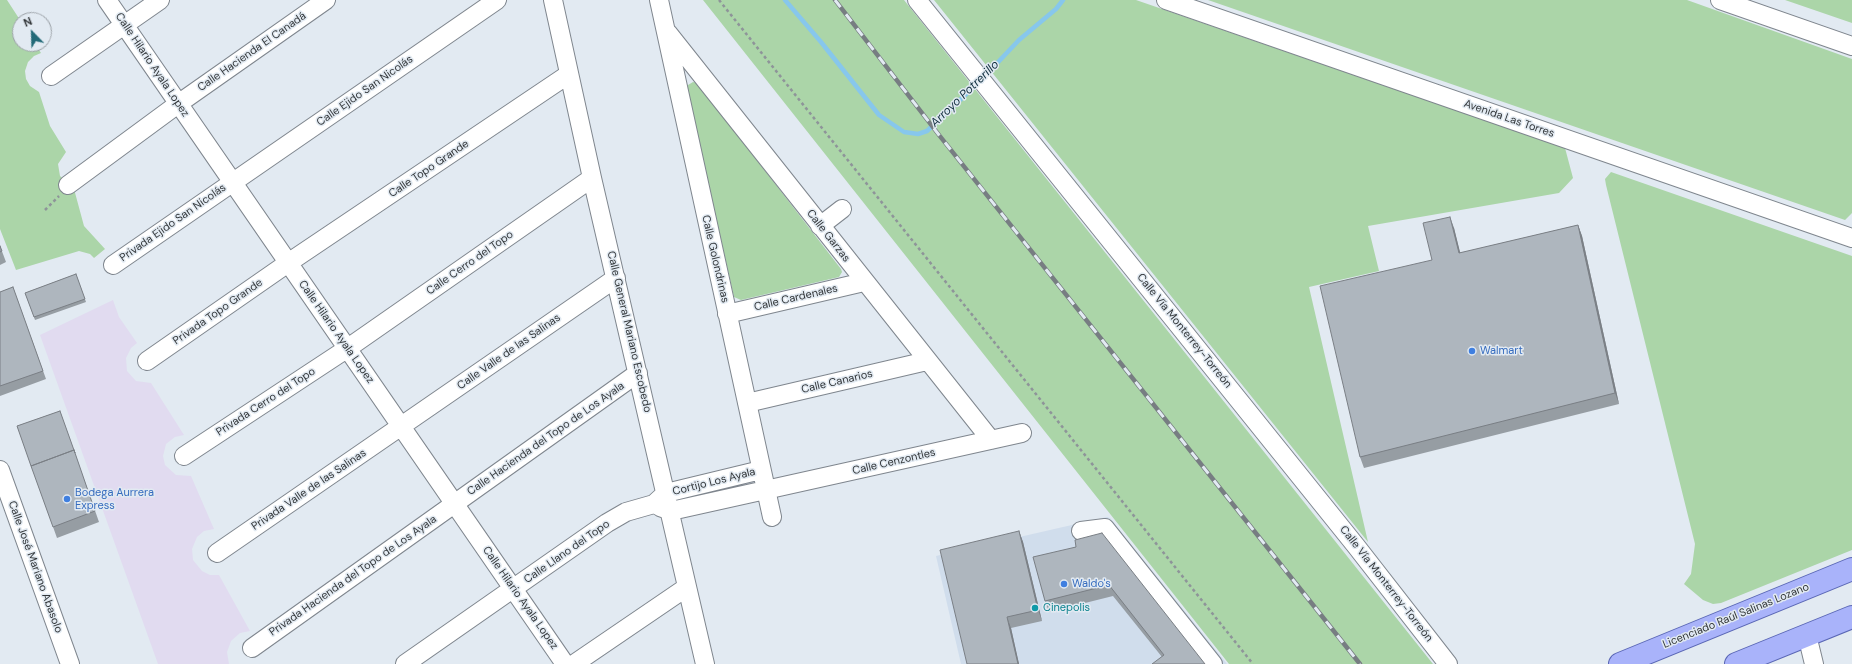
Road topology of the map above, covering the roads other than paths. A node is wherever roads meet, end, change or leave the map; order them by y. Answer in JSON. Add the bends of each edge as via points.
{"nodes":[{"id":1,"x":106,"y":0,"type":"edge"},
{"id":2,"x":160,"y":0,"type":"edge"},
{"id":3,"x":326,"y":0,"type":"edge"},
{"id":4,"x":497,"y":0,"type":"edge"},
{"id":5,"x":553,"y":0,"type":"edge"},
{"id":6,"x":659,"y":0,"type":"edge"},
{"id":7,"x":917,"y":0,"type":"edge"},
{"id":8,"x":1166,"y":0,"type":"edge"},
{"id":9,"x":1720,"y":0,"type":"edge"},
{"id":10,"x":124,"y":26,"type":"junction"},
{"id":11,"x":667,"y":31,"type":"junction"},
{"id":12,"x":1852,"y":46,"type":"edge"},
{"id":13,"x":569,"y":74,"type":"junction"},
{"id":14,"x":51,"y":76,"type":"dead end"},
{"id":15,"x":178,"y":104,"type":"junction"},
{"id":16,"x":592,"y":178,"type":"junction"},
{"id":17,"x":233,"y":182,"type":"junction"},
{"id":18,"x":68,"y":185,"type":"dead end"},
{"id":19,"x":842,"y":209,"type":"dead end"},
{"id":20,"x":820,"y":226,"type":"junction"},
{"id":21,"x":1852,"y":238,"type":"edge"},
{"id":22,"x":288,"y":263,"type":"junction"},
{"id":23,"x":113,"y":265,"type":"dead end"},
{"id":24,"x":616,"y":278,"type":"junction"},
{"id":25,"x":864,"y":282,"type":"junction"},
{"id":26,"x":727,"y":314,"type":"junction"},
{"id":27,"x":348,"y":348,"type":"junction"},
{"id":28,"x":147,"y":361,"type":"dead end"},
{"id":29,"x":928,"y":361,"type":"junction"},
{"id":30,"x":638,"y":373,"type":"junction"},
{"id":31,"x":747,"y":403,"type":"junction"},
{"id":32,"x":401,"y":427,"type":"junction"},
{"id":33,"x":1022,"y":433,"type":"dead end"},
{"id":34,"x":991,"y":440,"type":"junction"},
{"id":35,"x":184,"y":456,"type":"dead end"},
{"id":36,"x":762,"y":470,"type":"junction"},
{"id":37,"x":1,"y":477,"type":"edge"},
{"id":38,"x":766,"y":490,"type":"junction"},
{"id":39,"x":660,"y":499,"type":"junction"},
{"id":40,"x":454,"y":504,"type":"junction"},
{"id":41,"x":671,"y":511,"type":"junction"},
{"id":42,"x":772,"y":517,"type":"dead end"},
{"id":43,"x":1081,"y":531,"type":"dead end"},
{"id":44,"x":217,"y":553,"type":"dead end"},
{"id":45,"x":1852,"y":569,"type":"edge"},
{"id":46,"x":687,"y":587,"type":"junction"},
{"id":47,"x":514,"y":589,"type":"junction"},
{"id":48,"x":1852,"y":617,"type":"edge"},
{"id":49,"x":1807,"y":635,"type":"junction"},
{"id":50,"x":252,"y":648,"type":"dead end"},
{"id":51,"x":70,"y":664,"type":"edge"},
{"id":52,"x":405,"y":664,"type":"edge"},
{"id":53,"x":565,"y":664,"type":"edge"},
{"id":54,"x":574,"y":664,"type":"edge"},
{"id":55,"x":706,"y":664,"type":"edge"},
{"id":56,"x":1213,"y":664,"type":"edge"},
{"id":57,"x":1448,"y":664,"type":"edge"},
{"id":58,"x":1620,"y":664,"type":"edge"},
{"id":59,"x":1736,"y":664,"type":"edge"},
{"id":60,"x":1814,"y":664,"type":"edge"}],
"edges":[{"from":1,"to":10,"type":"street","name":"Calle Hilario Ayala Lopez"},
{"from":2,"to":10,"type":"street"},
{"from":3,"to":15,"type":"street","name":"Calle Hacienda El Canadá"},
{"from":4,"to":17,"type":"street","name":"Calle Ejido San Nicolás"},
{"from":5,"to":13,"type":"street","name":"Calle General Mariano Escobedo"},
{"from":6,"to":11,"type":"street","name":"Calle Golondrinas"},
{"from":7,"to":57,"type":"street","name":"Calle Vía Monterrey-Torreón"},
{"from":8,"to":21,"type":"street","name":"Avenida Las Torres"},
{"from":9,"to":12,"type":"street"},
{"from":10,"to":14,"type":"street"},
{"from":10,"to":15,"type":"street","name":"Calle Hilario Ayala Lopez"},
{"from":11,"to":20,"type":"street","name":"Calle Garzas"},
{"from":11,"to":26,"type":"street","name":"Calle Golondrinas"},
{"from":13,"to":16,"type":"street","name":"Calle General Mariano Escobedo"},
{"from":13,"to":22,"type":"street","name":"Calle Topo Grande"},
{"from":15,"to":17,"type":"street","name":"Calle Hilario Ayala Lopez"},
{"from":15,"to":18,"type":"street","name":"Calle Hacienda El Canadá"},
{"from":16,"to":24,"type":"street","name":"Calle General Mariano Escobedo"},
{"from":16,"to":27,"type":"street","name":"Calle Cerro del Topo"},
{"from":17,"to":22,"type":"street","name":"Calle Hilario Ayala Lopez"},
{"from":17,"to":23,"type":"street","name":"Privada Ejido San Nicolás"},
{"from":19,"to":20,"type":"street"},
{"from":20,"to":25,"type":"street","name":"Calle Garzas"},
{"from":22,"to":27,"type":"street","name":"Calle Hilario Ayala Lopez"},
{"from":22,"to":28,"type":"street","name":"Privada Topo Grande"},
{"from":24,"to":30,"type":"street","name":"Calle General Mariano Escobedo"},
{"from":24,"to":32,"type":"street","name":"Calle Valle de las Salinas"},
{"from":25,"to":26,"type":"street","name":"Calle Cardenales"},
{"from":25,"to":29,"type":"street","name":"Calle Garzas"},
{"from":26,"to":31,"type":"street","name":"Calle Golondrinas"},
{"from":27,"to":32,"type":"street","name":"Calle Hilario Ayala Lopez"},
{"from":27,"to":35,"type":"street","name":"Privada Cerro del Topo"},
{"from":29,"to":31,"type":"street","name":"Calle Canarios"},
{"from":29,"to":34,"type":"street","name":"Calle Garzas"},
{"from":30,"to":39,"type":"street","name":"Calle General Mariano Escobedo"},
{"from":30,"to":40,"type":"street","name":"Calle Hacienda del Topo de Los Ayala"},
{"from":31,"to":36,"type":"street","name":"Calle Golondrinas"},
{"from":32,"to":40,"type":"street","name":"Calle Hilario Ayala Lopez"},
{"from":32,"to":44,"type":"street","name":"Privada Valle de las Salinas"},
{"from":33,"to":34,"type":"street","name":"Calle Cenzontles"},
{"from":34,"to":38,"type":"street","name":"Calle Cenzontles"},
{"from":36,"to":38,"type":"street","name":"Calle Golondrinas"},
{"from":36,"to":39,"type":"street","name":"Cortijo Los Ayala"},
{"from":37,"to":51,"type":"street","name":"Calle José Mariano Abasolo"},
{"from":38,"to":41,"type":"street","name":"Cortijo Los Ayala"},
{"from":38,"to":42,"type":"street","name":"Calle Golondrinas"},
{"from":39,"to":41,"type":"street","name":"Calle General Mariano Escobedo"},
{"from":39,"to":47,"type":"street","name":"Calle Llano del Topo","via":[[626,512],[607,523]]},
{"from":40,"to":47,"type":"street","name":"Calle Hilario Ayala Lopez"},
{"from":40,"to":50,"type":"street","name":"Privada Hacienda del Topo de Los Ayala"},
{"from":41,"to":46,"type":"street","name":"Calle General Mariano Escobedo"},
{"from":43,"to":56,"type":"street","via":[[1104,528]]},
{"from":45,"to":58,"type":"main road","name":"Licenciado Raúl Salinas Lozano"},
{"from":46,"to":54,"type":"street"},
{"from":46,"to":55,"type":"street","name":"Calle General Mariano Escobedo"},
{"from":47,"to":52,"type":"street","name":"Calle Llano del Topo"},
{"from":47,"to":53,"type":"street","name":"Calle Hilario Ayala Lopez"},
{"from":48,"to":49,"type":"main road"},
{"from":49,"to":59,"type":"main road"},
{"from":49,"to":60,"type":"street"}]}
